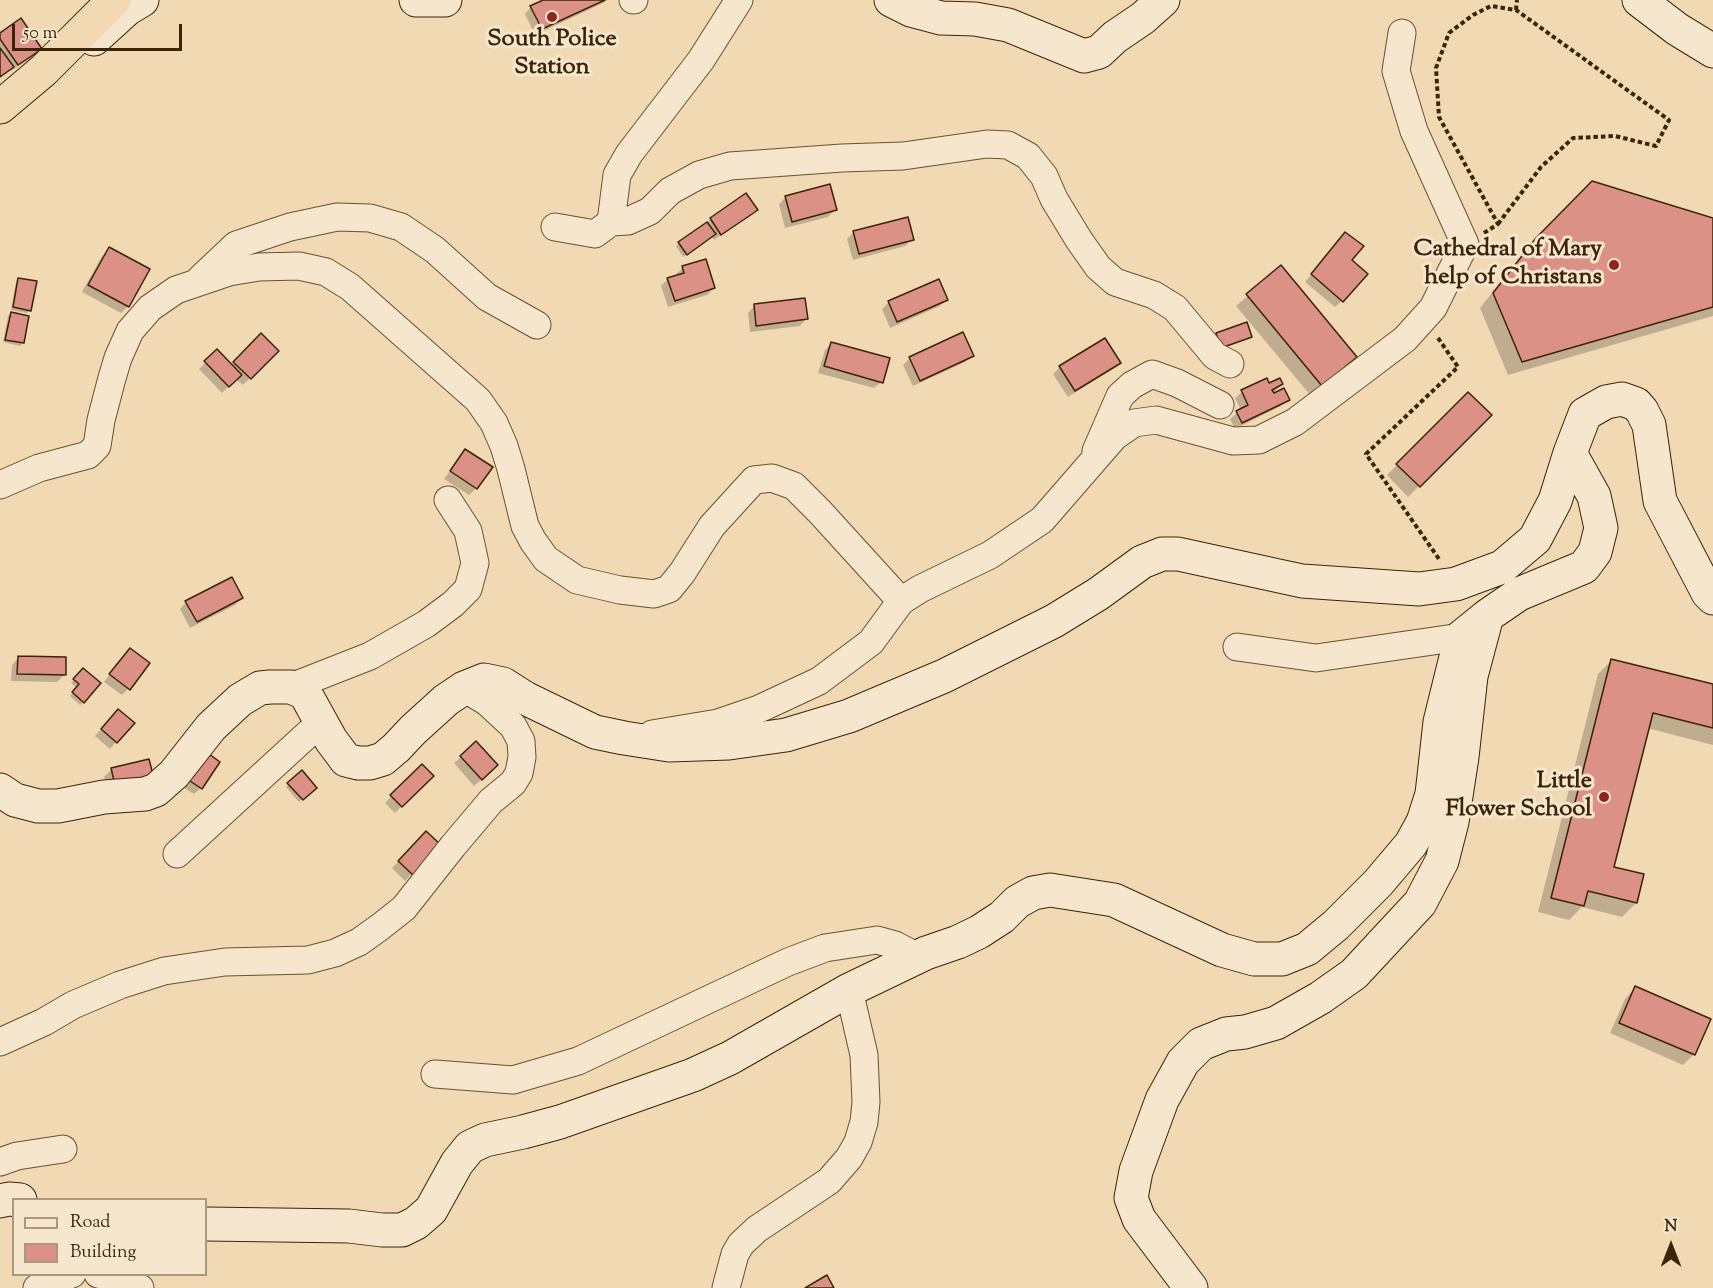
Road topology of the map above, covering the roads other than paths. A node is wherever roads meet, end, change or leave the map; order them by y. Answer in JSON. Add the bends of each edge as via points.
{"nodes":[{"id":1,"x":114,"y":0,"type":"edge"},
{"id":2,"x":142,"y":0,"type":"edge"},
{"id":3,"x":416,"y":0,"type":"edge"},
{"id":4,"x":445,"y":0,"type":"edge"},
{"id":5,"x":740,"y":0,"type":"edge"},
{"id":6,"x":891,"y":0,"type":"edge"},
{"id":7,"x":1163,"y":0,"type":"edge"},
{"id":8,"x":1639,"y":0,"type":"edge"},
{"id":9,"x":1402,"y":33,"type":"dead end"},
{"id":10,"x":1713,"y":51,"type":"edge"},
{"id":11,"x":0,"y":107,"type":"edge"},
{"id":12,"x":611,"y":222,"type":"junction"},
{"id":13,"x":555,"y":227,"type":"dead end"},
{"id":14,"x":198,"y":281,"type":"junction"},
{"id":15,"x":537,"y":325,"type":"dead end"},
{"id":16,"x":1230,"y":364,"type":"dead end"},
{"id":17,"x":1220,"y":405,"type":"dead end"},
{"id":18,"x":1570,"y":453,"type":"junction"},
{"id":19,"x":1092,"y":463,"type":"junction"},
{"id":20,"x":0,"y":485,"type":"edge"},
{"id":21,"x":448,"y":500,"type":"dead end"},
{"id":22,"x":1713,"y":598,"type":"edge"},
{"id":23,"x":901,"y":601,"type":"junction"},
{"id":24,"x":1487,"y":616,"type":"junction"},
{"id":25,"x":1461,"y":638,"type":"junction"},
{"id":26,"x":1238,"y":647,"type":"dead end"},
{"id":27,"x":291,"y":687,"type":"junction"},
{"id":28,"x":464,"y":688,"type":"junction"},
{"id":29,"x":321,"y":723,"type":"junction"},
{"id":30,"x":624,"y":738,"type":"junction"},
{"id":31,"x":0,"y":790,"type":"edge"},
{"id":32,"x":177,"y":854,"type":"dead end"},
{"id":33,"x":918,"y":957,"type":"junction"},
{"id":34,"x":849,"y":990,"type":"junction"},
{"id":35,"x":0,"y":1042,"type":"edge"},
{"id":36,"x":435,"y":1074,"type":"dead end"},
{"id":37,"x":63,"y":1149,"type":"dead end"},
{"id":38,"x":0,"y":1162,"type":"edge"},
{"id":39,"x":207,"y":1224,"type":"edge"},
{"id":40,"x":68,"y":1276,"type":"edge"},
{"id":41,"x":106,"y":1276,"type":"edge"},
{"id":42,"x":37,"y":1288,"type":"edge"},
{"id":43,"x":140,"y":1288,"type":"edge"},
{"id":44,"x":726,"y":1288,"type":"edge"},
{"id":45,"x":1191,"y":1288,"type":"edge"}],
"edges":[{"from":1,"to":11,"type":"highway","via":[[44,70]]},
{"from":2,"to":11,"type":"main road"},
{"from":3,"to":4,"type":"main road"},
{"from":5,"to":12,"type":"street","via":[[701,60],[629,154],[617,175]]},
{"from":6,"to":7,"type":"main road","via":[[941,18],[1008,25],[1084,56],[1099,52]]},
{"from":8,"to":10,"type":"main road"},
{"from":9,"to":19,"type":"street","via":[[1396,71],[1414,131],[1466,244],[1433,308],[1405,339],[1295,422],[1259,440],[1233,441],[1156,420],[1134,423],[1115,436]]},
{"from":12,"to":13,"type":"street","via":[[595,234]]},
{"from":12,"to":16,"type":"street","via":[[628,221],[650,211],[670,191],[699,175],[730,165],[903,156],[987,144],[1008,145],[1029,156],[1044,176],[1054,199],[1098,267],[1115,282],[1154,295],[1175,308],[1215,356]]},
{"from":14,"to":15,"type":"street","via":[[236,245],[337,217],[370,218],[401,227],[435,250],[487,297]]},
{"from":14,"to":20,"type":"street","via":[[150,308],[130,331],[112,378],[97,446],[88,455],[39,468]]},
{"from":14,"to":23,"type":"street","via":[[259,267],[299,266],[326,272],[350,287],[478,400],[494,423],[533,541],[546,559],[577,580],[654,594],[669,589],[712,526],[754,480],[772,478],[801,492]]},
{"from":17,"to":19,"type":"street","via":[[1152,374],[1120,396]]},
{"from":18,"to":22,"type":"main road","via":[[1585,414],[1606,402],[1622,399],[1636,404],[1648,425],[1660,501]]},
{"from":18,"to":24,"type":"main road","via":[[1594,496],[1601,528],[1595,552],[1584,567],[1519,594]]},
{"from":18,"to":30,"type":"main road","via":[[1556,501],[1535,539],[1502,567],[1456,584],[1419,589],[1302,581],[1178,554],[1162,554],[1142,562],[1098,594],[1019,640],[849,716],[786,735],[729,743],[669,746]]},
{"from":19,"to":23,"type":"street","via":[[1042,520],[990,555]]},
{"from":21,"to":27,"type":"street","via":[[468,531],[475,563],[468,589],[426,624],[370,656]]},
{"from":23,"to":30,"type":"street","via":[[871,642],[819,681],[718,723]]},
{"from":24,"to":25,"type":"main road"},
{"from":24,"to":45,"type":"main road","via":[[1471,676],[1452,822],[1442,861],[1420,903],[1354,974],[1320,998],[1276,1023],[1201,1044],[1183,1062],[1162,1100],[1136,1171],[1131,1198],[1139,1219]]},
{"from":25,"to":26,"type":"street","via":[[1316,658]]},
{"from":25,"to":33,"type":"main road","via":[[1440,722],[1432,794],[1423,822],[1411,844],[1378,883],[1307,949],[1282,959],[1254,959],[1222,950],[1114,900],[1050,890],[1017,902],[979,932]]},
{"from":27,"to":29,"type":"main road","via":[[305,693]]},
{"from":27,"to":31,"type":"main road","via":[[260,688],[240,700],[211,727],[174,774],[145,794],[38,806],[15,800]]},
{"from":28,"to":29,"type":"main road","via":[[396,748],[370,763],[346,760]]},
{"from":28,"to":30,"type":"main road","via":[[484,680],[503,684],[595,732]]},
{"from":28,"to":35,"type":"street","via":[[487,702],[513,726],[521,741],[519,773],[491,801],[404,908],[381,927],[351,946],[308,960],[225,962],[164,971],[73,1005]]},
{"from":29,"to":32,"type":"street"},
{"from":33,"to":34,"type":"main road"},
{"from":33,"to":36,"type":"street","via":[[878,940],[825,948],[578,1061],[513,1080]]},
{"from":34,"to":39,"type":"main road","via":[[693,1075],[560,1122],[470,1147],[457,1162],[431,1210],[402,1230]]},
{"from":34,"to":44,"type":"street","via":[[864,1055],[866,1102],[858,1142],[829,1180],[741,1244]]},
{"from":37,"to":38,"type":"street"},
{"from":40,"to":42,"type":"street"},
{"from":41,"to":43,"type":"street"}]}
